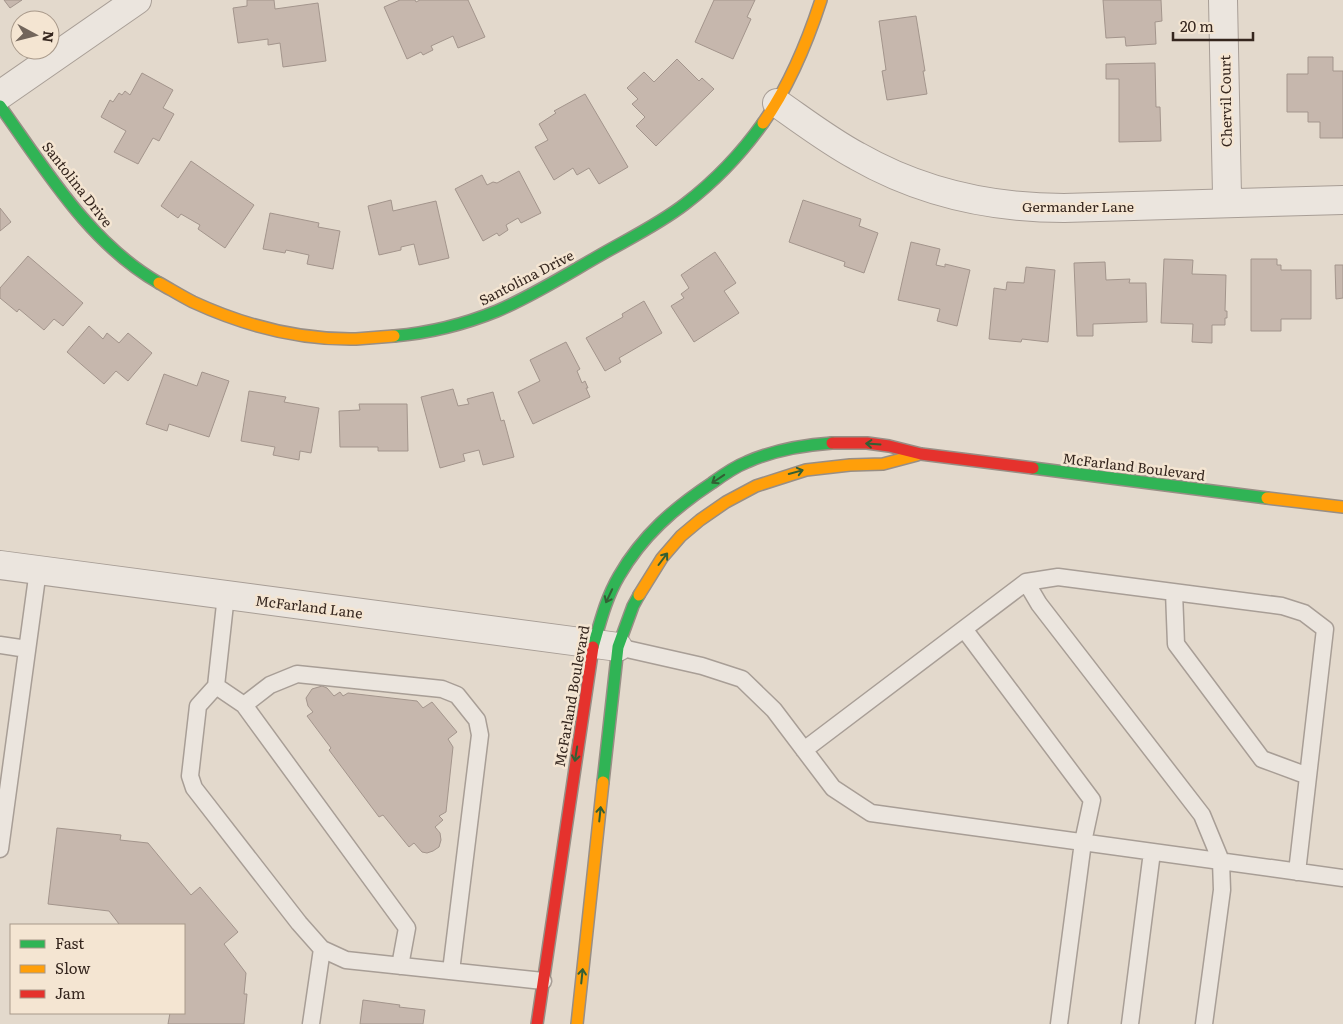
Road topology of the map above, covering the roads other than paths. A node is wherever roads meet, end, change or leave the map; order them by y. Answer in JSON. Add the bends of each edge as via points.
{"nodes":[{"id":1,"x":137,"y":0,"type":"edge"},
{"id":2,"x":821,"y":0,"type":"edge"},
{"id":3,"x":1223,"y":0,"type":"edge"},
{"id":4,"x":0,"y":95,"type":"edge"},
{"id":5,"x":777,"y":103,"type":"junction"},
{"id":6,"x":0,"y":106,"type":"edge"},
{"id":7,"x":1343,"y":200,"type":"edge"},
{"id":8,"x":1228,"y":203,"type":"junction"},
{"id":9,"x":921,"y":454,"type":"junction"},
{"id":10,"x":1343,"y":508,"type":"edge"},
{"id":11,"x":0,"y":565,"type":"edge"},
{"id":12,"x":38,"y":570,"type":"junction"},
{"id":13,"x":1026,"y":582,"type":"junction"},
{"id":14,"x":1174,"y":592,"type":"junction"},
{"id":15,"x":226,"y":595,"type":"junction"},
{"id":16,"x":964,"y":629,"type":"junction"},
{"id":17,"x":0,"y":645,"type":"edge"},
{"id":18,"x":606,"y":645,"type":"junction"},
{"id":19,"x":27,"y":649,"type":"junction"},
{"id":20,"x":216,"y":686,"type":"junction"},
{"id":21,"x":244,"y":705,"type":"junction"},
{"id":22,"x":804,"y":750,"type":"junction"},
{"id":23,"x":1308,"y":776,"type":"junction"},
{"id":24,"x":1083,"y":842,"type":"junction"},
{"id":25,"x":0,"y":849,"type":"edge"},
{"id":26,"x":1152,"y":852,"type":"junction"},
{"id":27,"x":1221,"y":861,"type":"junction"},
{"id":28,"x":1298,"y":872,"type":"junction"},
{"id":29,"x":1343,"y":878,"type":"edge"},
{"id":30,"x":322,"y":949,"type":"junction"},
{"id":31,"x":400,"y":966,"type":"junction"},
{"id":32,"x":451,"y":971,"type":"junction"},
{"id":33,"x":543,"y":981,"type":"junction"},
{"id":34,"x":311,"y":1024,"type":"edge"},
{"id":35,"x":537,"y":1024,"type":"edge"},
{"id":36,"x":577,"y":1024,"type":"edge"},
{"id":37,"x":1059,"y":1024,"type":"edge"},
{"id":38,"x":1130,"y":1024,"type":"edge"},
{"id":39,"x":1204,"y":1024,"type":"edge"}],
"edges":[{"from":1,"to":4,"type":"street"},
{"from":2,"to":5,"type":"street","name":"Santolina Drive","via":[[805,48]]},
{"from":3,"to":8,"type":"street","name":"Chervil Court"},
{"from":5,"to":6,"type":"street","name":"Santolina Drive","via":[[755,136],[686,203],[527,297],[434,331],[397,337],[348,339],[299,335],[242,322],[204,308],[139,270],[84,219]]},
{"from":5,"to":8,"type":"street","name":"Germander Lane","via":[[858,157],[904,179],[966,198],[1040,208]]},
{"from":7,"to":8,"type":"street","name":"Germander Lane"},
{"from":9,"to":10,"type":"street","name":"McFarland Boulevard"},
{"from":18,"to":9,"type":"street","name":"McFarland Boulevard","one_way":true,"via":[[662,558],[700,520],[726,502],[756,486],[806,470],[883,464]]},
{"from":9,"to":18,"type":"street","name":"McFarland Boulevard","one_way":true,"via":[[877,444],[811,445],[746,462],[729,471],[681,504],[638,546],[619,576],[600,619]]},
{"from":11,"to":12,"type":"street","name":"McFarland Lane"},
{"from":12,"to":15,"type":"street","name":"McFarland Lane"},
{"from":12,"to":19,"type":"lane"},
{"from":13,"to":14,"type":"lane","via":[[1058,578]]},
{"from":13,"to":16,"type":"lane"},
{"from":13,"to":27,"type":"lane","via":[[1039,604],[1202,815]]},
{"from":14,"to":23,"type":"lane","via":[[1176,644],[1262,759]]},
{"from":14,"to":23,"type":"lane","via":[[1282,606],[1304,613],[1326,629]]},
{"from":15,"to":18,"type":"street","name":"McFarland Lane"},
{"from":15,"to":20,"type":"lane"},
{"from":16,"to":22,"type":"lane"},
{"from":16,"to":24,"type":"lane","via":[[1092,800]]},
{"from":17,"to":19,"type":"lane"},
{"from":18,"to":22,"type":"lane","via":[[702,666],[742,679],[774,710]]},
{"from":18,"to":33,"type":"street","name":"McFarland Boulevard","one_way":true,"via":[[575,761]]},
{"from":36,"to":18,"type":"street","name":"McFarland Boulevard","one_way":true},
{"from":19,"to":25,"type":"lane"},
{"from":20,"to":21,"type":"lane"},
{"from":20,"to":30,"type":"lane","via":[[198,706],[190,776],[194,788]]},
{"from":21,"to":31,"type":"lane","via":[[407,928]]},
{"from":21,"to":32,"type":"lane","via":[[270,685],[297,674],[442,689],[457,695],[477,720],[480,735]]},
{"from":22,"to":24,"type":"lane","via":[[833,788],[871,812]]},
{"from":23,"to":28,"type":"lane"},
{"from":24,"to":26,"type":"lane"},
{"from":24,"to":37,"type":"lane"},
{"from":26,"to":27,"type":"lane"},
{"from":26,"to":38,"type":"lane"},
{"from":27,"to":28,"type":"lane"},
{"from":27,"to":39,"type":"lane","via":[[1222,890]]},
{"from":28,"to":29,"type":"lane"},
{"from":30,"to":31,"type":"lane","via":[[346,960]]},
{"from":30,"to":34,"type":"lane"},
{"from":31,"to":32,"type":"lane"},
{"from":32,"to":33,"type":"lane"},
{"from":33,"to":35,"type":"street","name":"McFarland Boulevard"}]}
